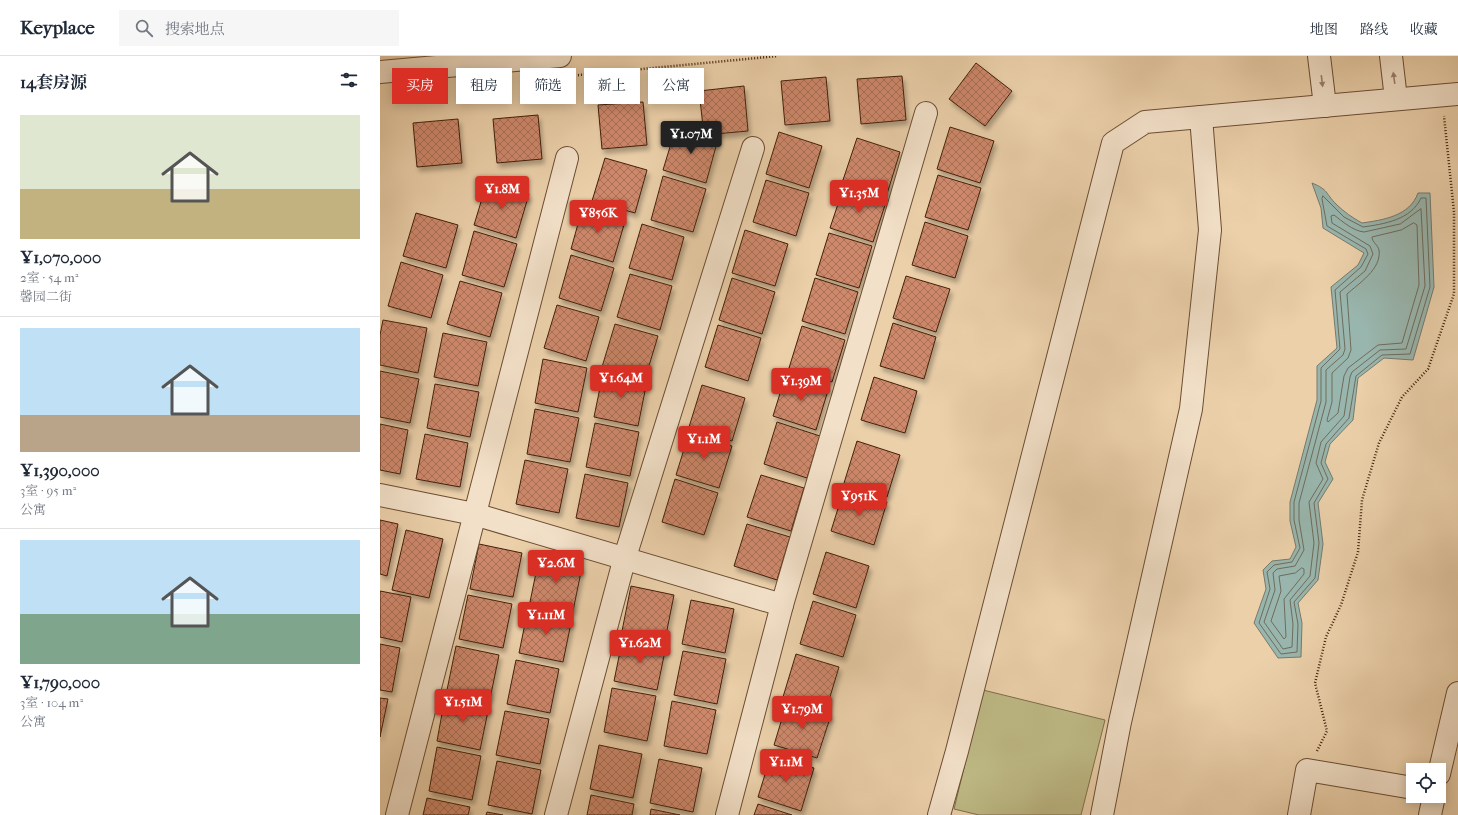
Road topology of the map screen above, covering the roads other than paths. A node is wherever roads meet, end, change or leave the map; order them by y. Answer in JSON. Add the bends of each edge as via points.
{"nodes":[{"id":1,"x":1319,"y":56,"type":"edge"},
{"id":2,"x":1391,"y":56,"type":"edge"},
{"id":3,"x":561,"y":66,"type":"edge"},
{"id":4,"x":380,"y":72,"type":"edge"},
{"id":5,"x":1450,"y":95,"type":"edge"},
{"id":6,"x":1396,"y":99,"type":"junction"},
{"id":7,"x":1325,"y":106,"type":"junction"},
{"id":8,"x":926,"y":113,"type":"dead end"},
{"id":9,"x":1201,"y":117,"type":"junction"},
{"id":10,"x":753,"y":148,"type":"dead end"},
{"id":11,"x":567,"y":158,"type":"dead end"},
{"id":12,"x":380,"y":495,"type":"edge"},
{"id":13,"x":474,"y":514,"type":"junction"},
{"id":14,"x":625,"y":557,"type":"junction"},
{"id":15,"x":782,"y":605,"type":"junction"},
{"id":16,"x":1458,"y":693,"type":"edge"},
{"id":17,"x":1442,"y":763,"type":"edge"},
{"id":18,"x":1406,"y":787,"type":"edge"},
{"id":19,"x":1433,"y":803,"type":"edge"},
{"id":20,"x":397,"y":815,"type":"edge"},
{"id":21,"x":556,"y":815,"type":"edge"},
{"id":22,"x":728,"y":815,"type":"edge"},
{"id":23,"x":939,"y":815,"type":"edge"},
{"id":24,"x":1102,"y":815,"type":"edge"},
{"id":25,"x":1299,"y":815,"type":"edge"},
{"id":26,"x":1430,"y":815,"type":"edge"}],
"edges":[{"from":1,"to":7,"type":"street","one_way":true},
{"from":6,"to":2,"type":"street","one_way":true},
{"from":3,"to":4,"type":"street"},
{"from":5,"to":6,"type":"street"},
{"from":6,"to":7,"type":"street"},
{"from":7,"to":9,"type":"street"},
{"from":8,"to":15,"type":"street"},
{"from":9,"to":23,"type":"street","via":[[1145,122],[1113,142]]},
{"from":9,"to":24,"type":"street","via":[[1210,230],[1191,409],[1120,722]]},
{"from":10,"to":14,"type":"street"},
{"from":11,"to":13,"type":"street"},
{"from":12,"to":13,"type":"street"},
{"from":13,"to":14,"type":"street"},
{"from":13,"to":20,"type":"street"},
{"from":14,"to":15,"type":"street"},
{"from":14,"to":21,"type":"street"},
{"from":15,"to":22,"type":"street"},
{"from":16,"to":17,"type":"street"},
{"from":18,"to":25,"type":"street","via":[[1307,770]]},
{"from":19,"to":26,"type":"street"}]}
